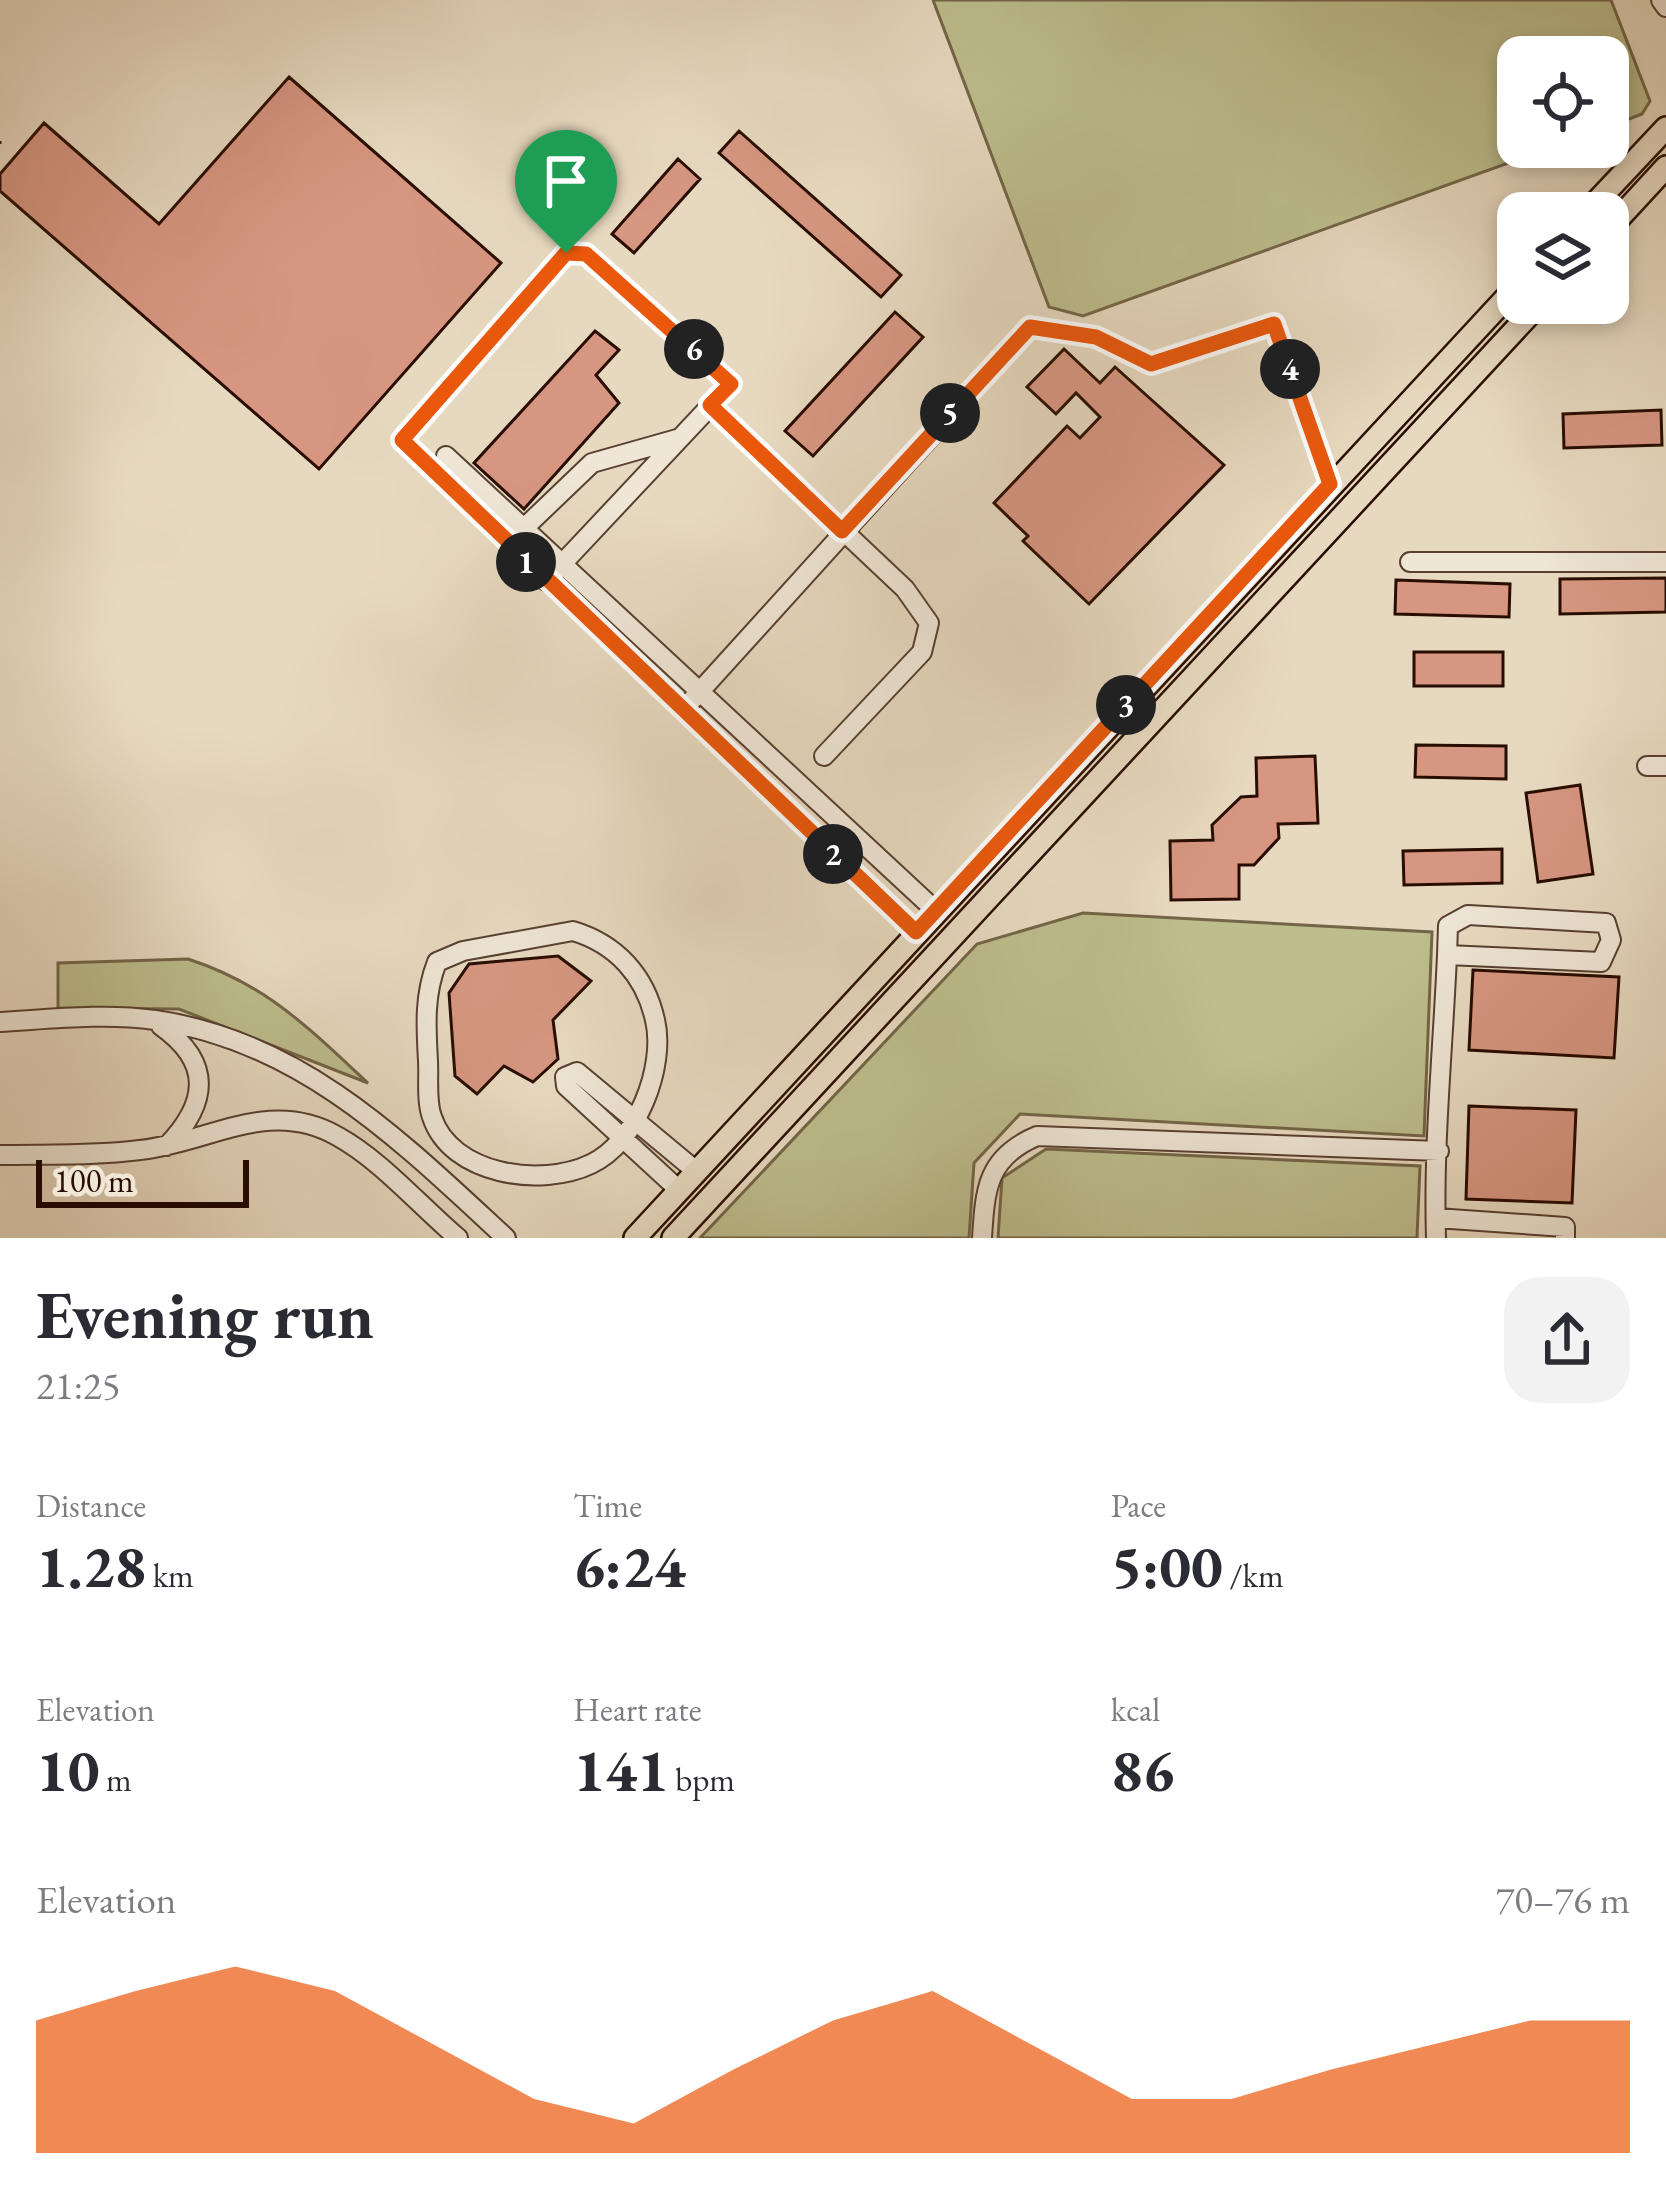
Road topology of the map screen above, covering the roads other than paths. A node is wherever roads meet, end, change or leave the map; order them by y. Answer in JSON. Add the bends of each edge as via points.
{"nodes":[{"id":1,"x":1660,"y":0,"type":"edge"},
{"id":2,"x":1666,"y":8,"type":"edge"},
{"id":3,"x":1666,"y":128,"type":"edge"},
{"id":4,"x":1666,"y":167,"type":"edge"},
{"id":5,"x":1606,"y":192,"type":"edge"},
{"id":6,"x":1629,"y":207,"type":"edge"},
{"id":7,"x":1497,"y":307,"type":"edge"},
{"id":8,"x":1521,"y":324,"type":"edge"},
{"id":9,"x":710,"y":405,"type":"junction"},
{"id":10,"x":677,"y":439,"type":"junction"},
{"id":11,"x":446,"y":456,"type":"dead end"},
{"id":12,"x":1330,"y":484,"type":"junction"},
{"id":13,"x":521,"y":531,"type":"junction"},
{"id":14,"x":842,"y":531,"type":"junction"},
{"id":15,"x":563,"y":562,"type":"junction"},
{"id":16,"x":1410,"y":562,"type":"dead end"},
{"id":17,"x":1666,"y":562,"type":"edge"},
{"id":18,"x":546,"y":581,"type":"junction"},
{"id":19,"x":700,"y":690,"type":"junction"},
{"id":20,"x":682,"y":710,"type":"junction"},
{"id":21,"x":824,"y":756,"type":"dead end"},
{"id":22,"x":936,"y":911,"type":"junction"},
{"id":23,"x":916,"y":932,"type":"junction"},
{"id":24,"x":1447,"y":956,"type":"junction"},
{"id":25,"x":152,"y":1020,"type":"junction"},
{"id":26,"x":0,"y":1022,"type":"edge"},
{"id":27,"x":634,"y":1119,"type":"junction"},
{"id":28,"x":621,"y":1139,"type":"junction"},
{"id":29,"x":167,"y":1146,"type":"junction"},
{"id":30,"x":1438,"y":1150,"type":"junction"},
{"id":31,"x":0,"y":1155,"type":"edge"},
{"id":32,"x":697,"y":1171,"type":"junction"},
{"id":33,"x":679,"y":1190,"type":"junction"},
{"id":34,"x":1436,"y":1228,"type":"edge"},
{"id":35,"x":458,"y":1238,"type":"edge"},
{"id":36,"x":506,"y":1238,"type":"edge"},
{"id":37,"x":634,"y":1238,"type":"edge"},
{"id":38,"x":673,"y":1238,"type":"edge"},
{"id":39,"x":982,"y":1238,"type":"edge"},
{"id":40,"x":1565,"y":1238,"type":"edge"}],
"edges":[{"from":1,"to":2,"type":"street"},
{"from":3,"to":5,"type":"main road"},
{"from":4,"to":6,"type":"main road"},
{"from":7,"to":12,"type":"main road"},
{"from":8,"to":38,"type":"main road"},
{"from":9,"to":10,"type":"street"},
{"from":9,"to":14,"type":"street"},
{"from":9,"to":18,"type":"street","via":[[731,384],[586,254],[566,253],[402,440]]},
{"from":10,"to":13,"type":"street","via":[[592,463]]},
{"from":10,"to":15,"type":"street"},
{"from":11,"to":13,"type":"street"},
{"from":12,"to":14,"type":"street","via":[[1274,324],[1151,364],[1096,337],[1030,327]]},
{"from":12,"to":22,"type":"main road"},
{"from":13,"to":15,"type":"street"},
{"from":14,"to":19,"type":"street"},
{"from":14,"to":21,"type":"street","via":[[923,608],[929,637]]},
{"from":15,"to":18,"type":"street"},
{"from":15,"to":19,"type":"street"},
{"from":16,"to":17,"type":"street"},
{"from":18,"to":20,"type":"street"},
{"from":19,"to":20,"type":"street"},
{"from":19,"to":22,"type":"street"},
{"from":20,"to":23,"type":"street"},
{"from":22,"to":23,"type":"main road"},
{"from":23,"to":32,"type":"main road"},
{"from":24,"to":24,"type":"street","via":[[1448,926],[1468,915],[1606,923],[1611,940],[1601,962]]},
{"from":24,"to":30,"type":"street"},
{"from":25,"to":26,"type":"street"},
{"from":25,"to":29,"type":"street","via":[[190,1051],[200,1086],[189,1123]]},
{"from":25,"to":36,"type":"street","via":[[190,1027],[329,1084]]},
{"from":27,"to":28,"type":"street"},
{"from":27,"to":28,"type":"street","via":[[577,1072],[565,1077]]},
{"from":27,"to":28,"type":"street","via":[[659,1036],[651,1000],[607,941],[573,931],[437,962],[426,988],[430,1114],[448,1147],[496,1171],[538,1176],[593,1164]]},
{"from":27,"to":32,"type":"street"},
{"from":28,"to":33,"type":"street"},
{"from":29,"to":31,"type":"street"},
{"from":29,"to":35,"type":"street","via":[[246,1120],[310,1125],[339,1136]]},
{"from":30,"to":34,"type":"street"},
{"from":30,"to":39,"type":"street","via":[[1037,1136],[996,1162],[985,1184]]},
{"from":32,"to":33,"type":"main road"},
{"from":33,"to":37,"type":"main road"},
{"from":34,"to":40,"type":"street","via":[[1565,1227]]}]}
